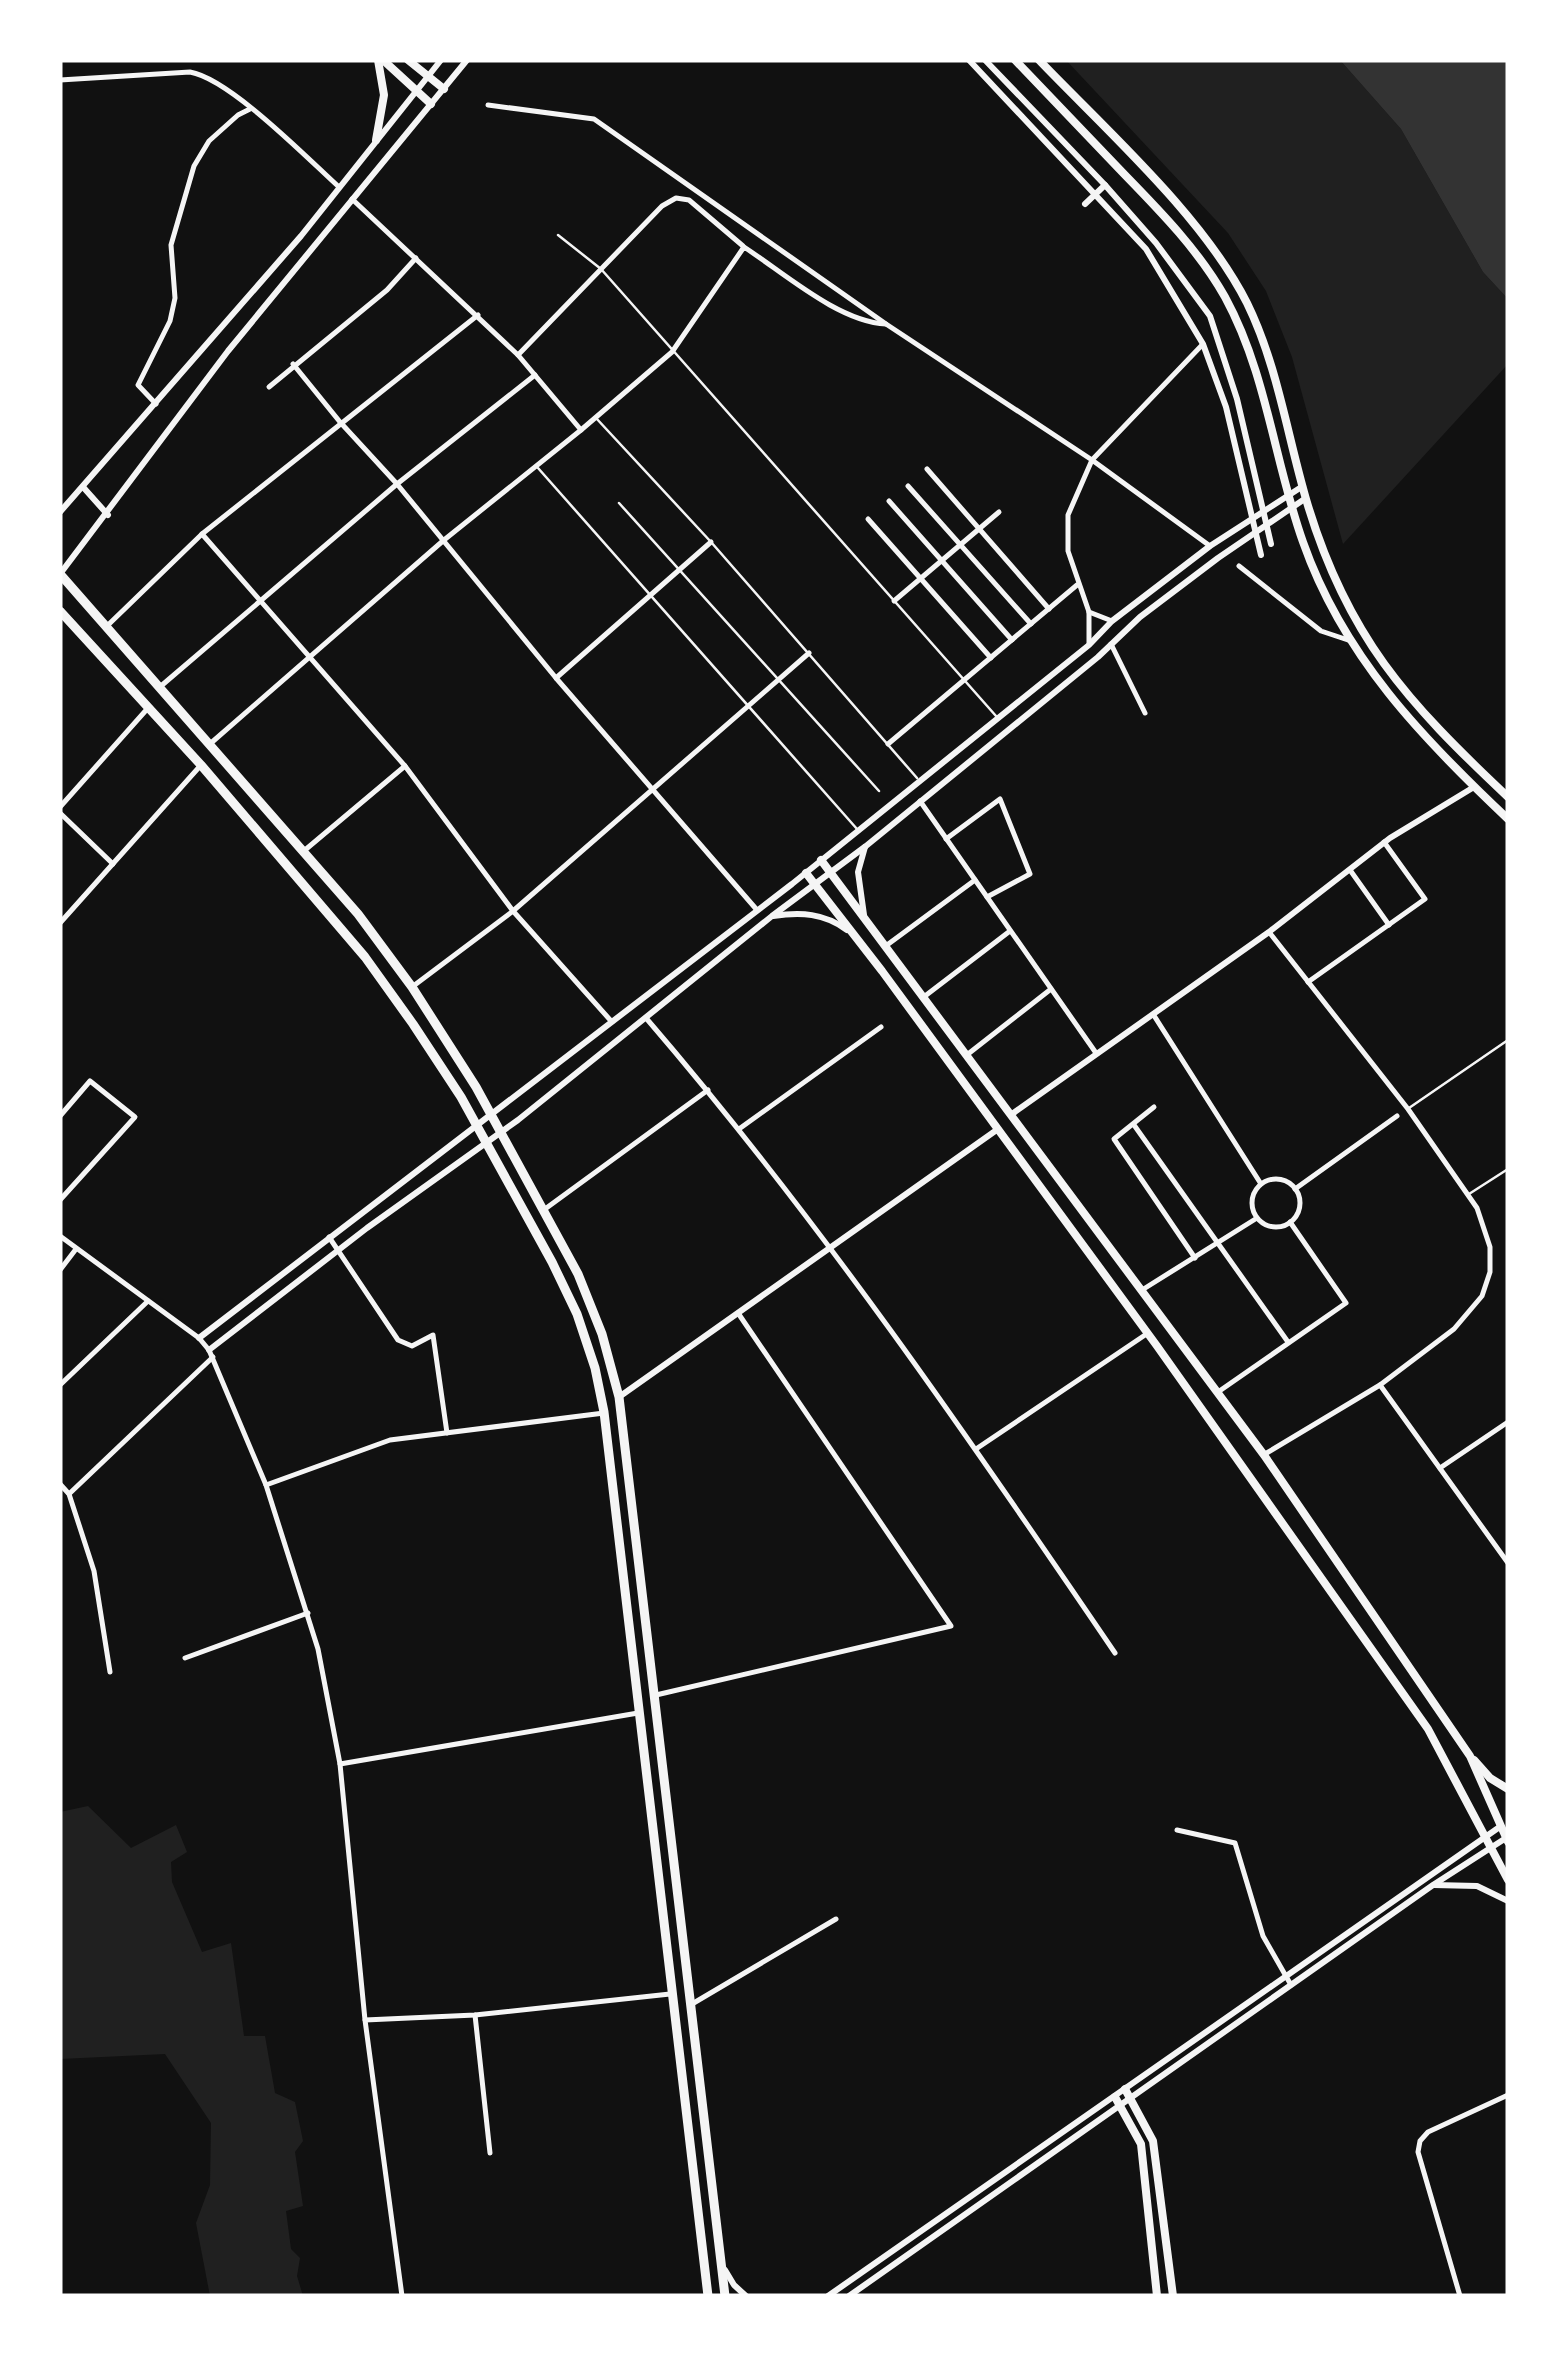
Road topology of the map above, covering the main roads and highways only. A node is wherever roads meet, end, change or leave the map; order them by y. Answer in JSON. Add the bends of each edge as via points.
{"nodes":[{"id":1,"x":380,"y":60,"type":"edge"},
{"id":2,"x":408,"y":60,"type":"edge"},
{"id":3,"x":1015,"y":60,"type":"edge"},
{"id":4,"x":1040,"y":60,"type":"edge"},
{"id":5,"x":444,"y":89,"type":"road end"},
{"id":6,"x":431,"y":104,"type":"road end"},
{"id":7,"x":376,"y":140,"type":"road end"},
{"id":8,"x":60,"y":574,"type":"edge"},
{"id":9,"x":60,"y":611,"type":"edge"},
{"id":10,"x":1508,"y":797,"type":"edge"},
{"id":11,"x":1508,"y":818,"type":"edge"},
{"id":12,"x":822,"y":860,"type":"road end"},
{"id":13,"x":806,"y":873,"type":"road end"},
{"id":14,"x":898,"y":960,"type":"junction"},
{"id":15,"x":882,"y":972,"type":"junction"},
{"id":16,"x":476,"y":1087,"type":"junction"},
{"id":17,"x":461,"y":1097,"type":"junction"},
{"id":18,"x":529,"y":1182,"type":"junction"},
{"id":19,"x":512,"y":1192,"type":"junction"},
{"id":20,"x":1446,"y":1720,"type":"junction"},
{"id":21,"x":1428,"y":1729,"type":"junction"},
{"id":22,"x":1470,"y":1756,"type":"junction"},
{"id":23,"x":1508,"y":1789,"type":"edge"},
{"id":24,"x":1504,"y":1823,"type":"edge"},
{"id":25,"x":1507,"y":1839,"type":"edge"},
{"id":26,"x":1508,"y":1880,"type":"edge"},
{"id":27,"x":1128,"y":2094,"type":"road end"},
{"id":28,"x":1117,"y":2101,"type":"road end"},
{"id":29,"x":710,"y":2159,"type":"junction"},
{"id":30,"x":693,"y":2161,"type":"junction"},
{"id":31,"x":708,"y":2296,"type":"edge"},
{"id":32,"x":725,"y":2296,"type":"edge"},
{"id":33,"x":1157,"y":2296,"type":"edge"},
{"id":34,"x":1173,"y":2296,"type":"edge"}],
"edges":[{"from":1,"to":6,"type":"main road"},
{"from":1,"to":7,"type":"main road","via":[[384,95]]},
{"from":2,"to":5,"type":"main road"},
{"from":3,"to":11,"type":"main road","via":[[1204,264],[1246,346],[1292,506],[1348,640],[1402,712]]},
{"from":4,"to":10,"type":"main road","via":[[1221,260],[1260,329],[1306,498],[1345,603],[1410,700]]},
{"from":8,"to":16,"type":"main road","via":[[358,914]]},
{"from":9,"to":17,"type":"main road","via":[[364,958]]},
{"from":12,"to":14,"type":"main road"},
{"from":13,"to":15,"type":"main road"},
{"from":14,"to":15,"type":"main road"},
{"from":14,"to":20,"type":"main road","via":[[1264,1455]]},
{"from":15,"to":21,"type":"main road"},
{"from":16,"to":17,"type":"main road"},
{"from":16,"to":18,"type":"main road"},
{"from":17,"to":19,"type":"main road"},
{"from":18,"to":19,"type":"main road"},
{"from":18,"to":29,"type":"main road","via":[[584,1289],[619,1397]]},
{"from":19,"to":30,"type":"main road","via":[[577,1314],[604,1412]]},
{"from":20,"to":21,"type":"main road"},
{"from":20,"to":22,"type":"main road"},
{"from":21,"to":26,"type":"main road"},
{"from":22,"to":23,"type":"main road"},
{"from":22,"to":24,"type":"main road"},
{"from":24,"to":25,"type":"main road"},
{"from":27,"to":34,"type":"main road","via":[[1153,2141]]},
{"from":28,"to":33,"type":"main road","via":[[1141,2144]]},
{"from":29,"to":30,"type":"main road"},
{"from":29,"to":32,"type":"main road"},
{"from":30,"to":31,"type":"main road"}]}
